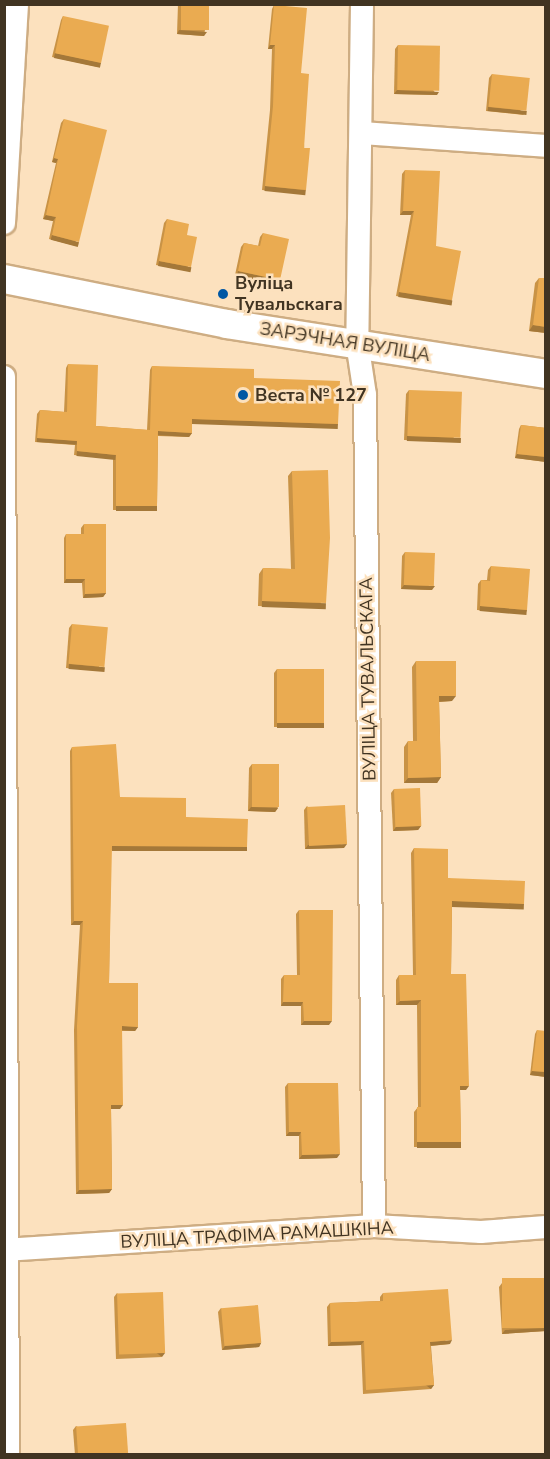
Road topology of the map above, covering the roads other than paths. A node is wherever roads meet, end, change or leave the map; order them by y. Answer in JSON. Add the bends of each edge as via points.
{"nodes":[{"id":1,"x":17,"y":4,"type":"edge"},
{"id":2,"x":362,"y":4,"type":"edge"},
{"id":3,"x":363,"y":133,"type":"junction"},
{"id":4,"x":546,"y":146,"type":"edge"},
{"id":5,"x":4,"y":223,"type":"edge"},
{"id":6,"x":4,"y":279,"type":"edge"},
{"id":7,"x":357,"y":342,"type":"junction"},
{"id":8,"x":546,"y":374,"type":"edge"},
{"id":9,"x":4,"y":377,"type":"edge"},
{"id":10,"x":374,"y":1226,"type":"junction"},
{"id":11,"x":546,"y":1227,"type":"edge"},
{"id":12,"x":5,"y":1250,"type":"edge"},
{"id":13,"x":8,"y":1455,"type":"edge"}],
"edges":[{"from":1,"to":5,"type":"street"},
{"from":2,"to":3,"type":"street","name":"ВУЛІЦА ТУВАЛЬСКАГА"},
{"from":3,"to":4,"type":"street"},
{"from":3,"to":7,"type":"street","name":"ВУЛІЦА ТУВАЛЬСКАГА"},
{"from":6,"to":7,"type":"street","name":"ЗАРЭЧНАЯ ВУЛІЦА","via":[[227,324]]},
{"from":7,"to":8,"type":"street","name":"ЗАРЭЧНАЯ ВУЛІЦА"},
{"from":7,"to":10,"type":"street","name":"ВУЛІЦА ТУВАЛЬСКАГА","via":[[365,395]]},
{"from":9,"to":12,"type":"street"},
{"from":10,"to":11,"type":"street","name":"ВУЛІЦА ТРАФІМА РАМАШКІНА","via":[[481,1232]]},
{"from":10,"to":12,"type":"street","name":"ВУЛІЦА ТРАФІМА РАМАШКІНА"},
{"from":12,"to":13,"type":"street"}]}
